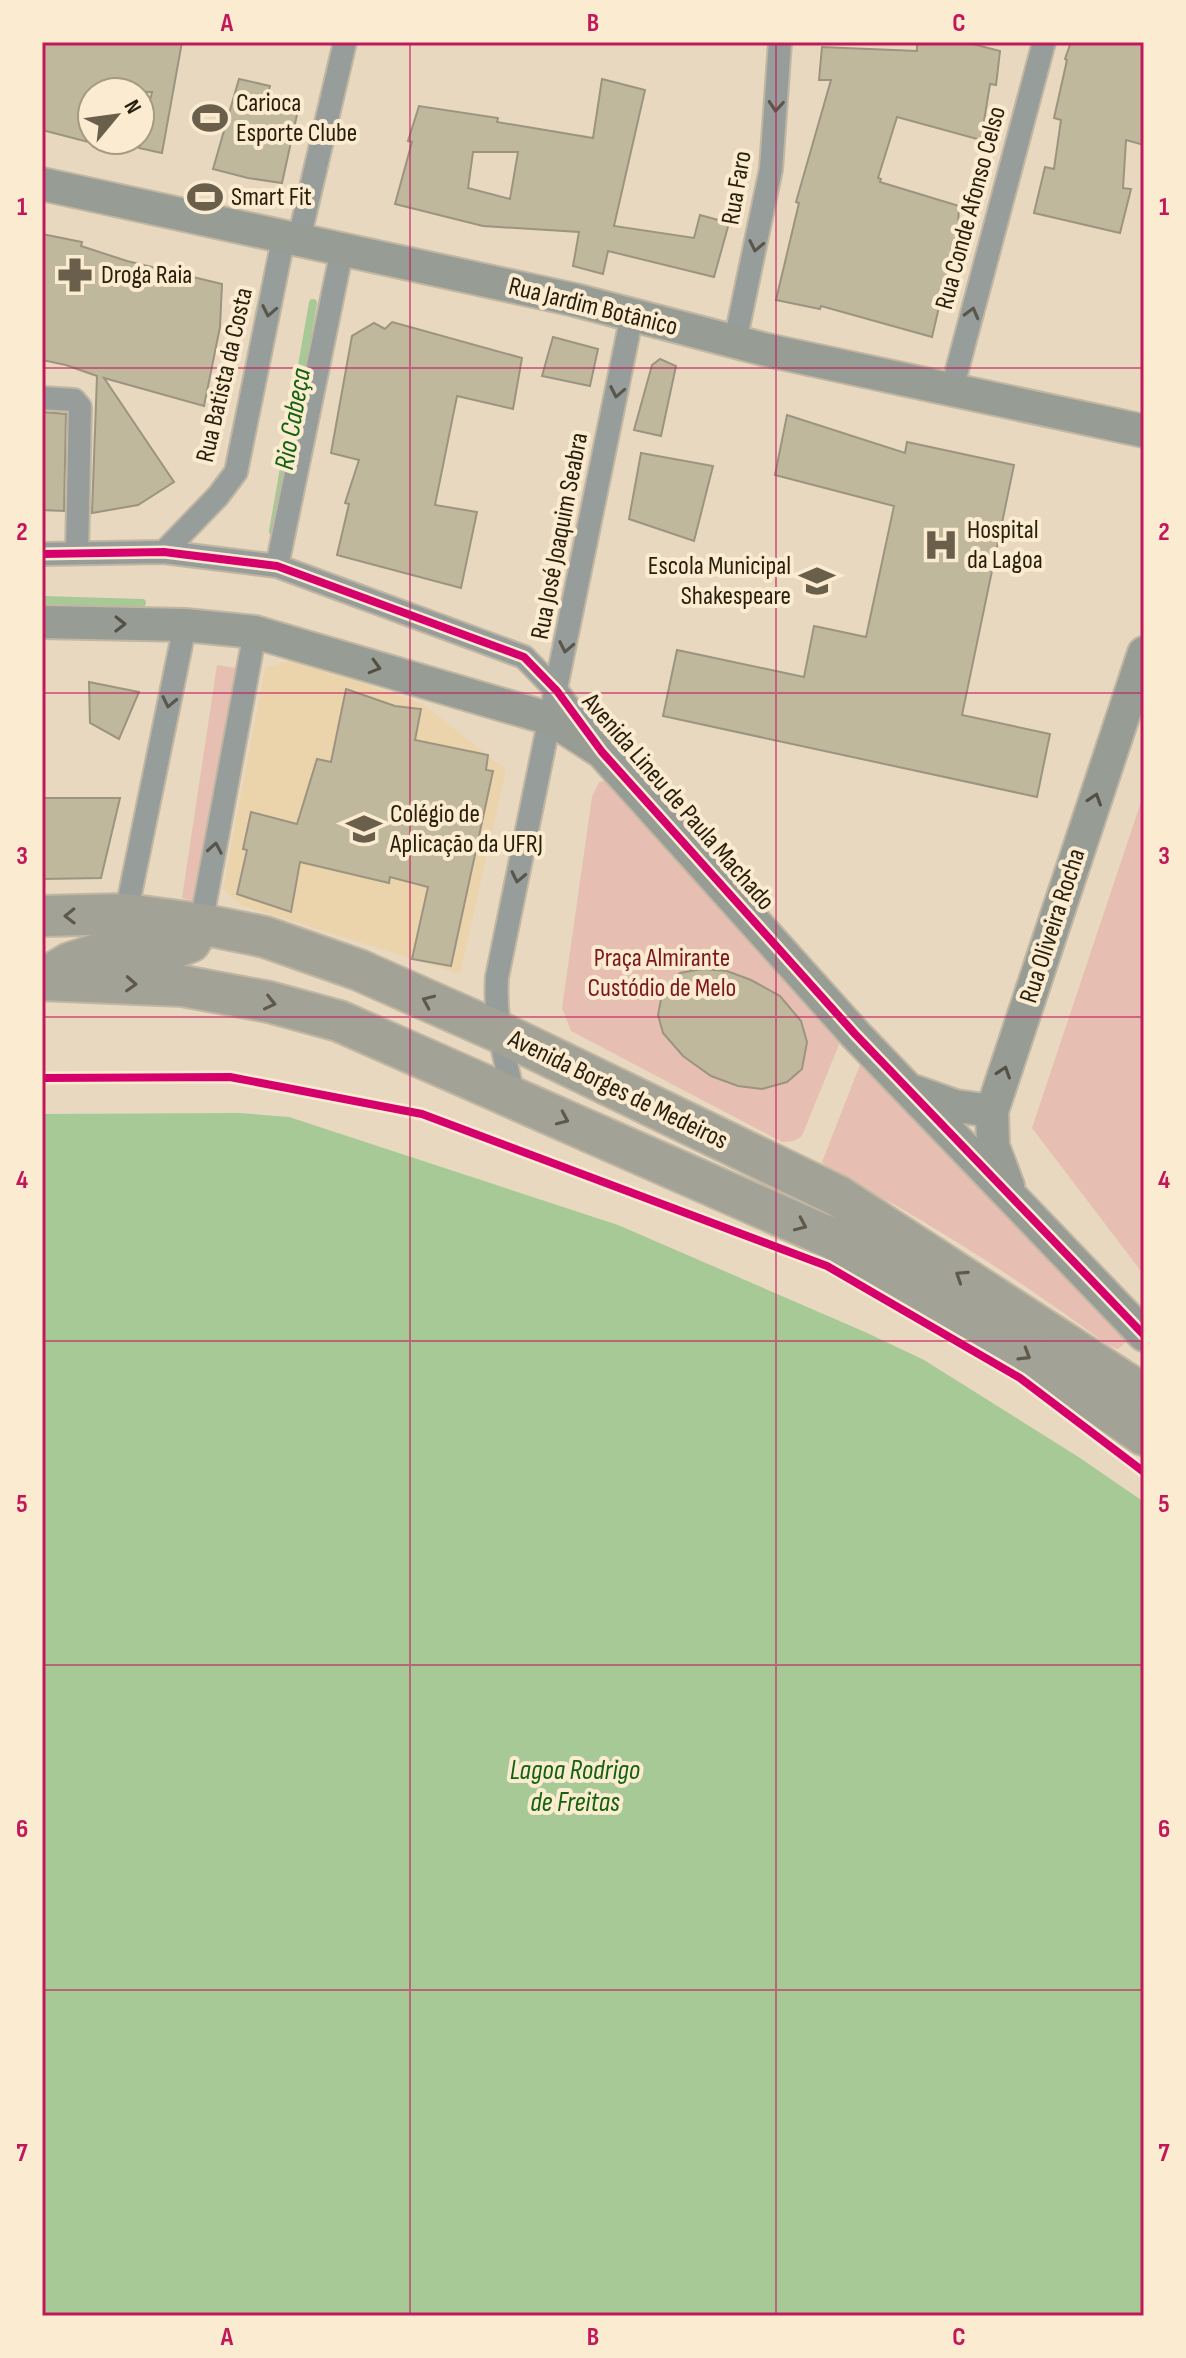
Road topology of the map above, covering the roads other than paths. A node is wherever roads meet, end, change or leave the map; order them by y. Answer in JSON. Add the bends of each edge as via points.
{"nodes":[{"id":1,"x":345,"y":42,"type":"edge"},
{"id":2,"x":780,"y":42,"type":"edge"},
{"id":3,"x":1044,"y":42,"type":"edge"},
{"id":4,"x":42,"y":184,"type":"edge"},
{"id":5,"x":291,"y":237,"type":"junction"},
{"id":6,"x":342,"y":250,"type":"junction"},
{"id":7,"x":632,"y":315,"type":"junction"},
{"id":8,"x":735,"y":342,"type":"junction"},
{"id":9,"x":952,"y":389,"type":"junction"},
{"id":10,"x":42,"y":398,"type":"edge"},
{"id":11,"x":1144,"y":431,"type":"edge"},
{"id":12,"x":164,"y":552,"type":"junction"},
{"id":13,"x":77,"y":553,"type":"junction"},
{"id":14,"x":42,"y":554,"type":"edge"},
{"id":15,"x":277,"y":566,"type":"junction"},
{"id":16,"x":42,"y":622,"type":"edge"},
{"id":17,"x":185,"y":625,"type":"junction"},
{"id":18,"x":255,"y":632,"type":"junction"},
{"id":19,"x":1144,"y":653,"type":"edge"},
{"id":20,"x":554,"y":705,"type":"junction"},
{"id":21,"x":126,"y":914,"type":"junction"},
{"id":22,"x":42,"y":916,"type":"edge"},
{"id":23,"x":201,"y":924,"type":"junction"},
{"id":24,"x":43,"y":980,"type":"edge"},
{"id":25,"x":499,"y":1032,"type":"junction"},
{"id":26,"x":909,"y":1090,"type":"junction"},
{"id":27,"x":514,"y":1097,"type":"junction"},
{"id":28,"x":992,"y":1111,"type":"junction"},
{"id":29,"x":1014,"y":1200,"type":"junction"},
{"id":30,"x":1144,"y":1335,"type":"edge"},
{"id":31,"x":1144,"y":1395,"type":"edge"},
{"id":32,"x":1144,"y":1435,"type":"edge"}],
"edges":[{"from":1,"to":5,"type":"street","name":"Rua Batista da Costa"},
{"from":2,"to":8,"type":"street","name":"Rua Faro","one_way":true,"via":[[771,169]]},
{"from":9,"to":3,"type":"street","name":"Rua Conde Afonso Celso","one_way":true},
{"from":4,"to":5,"type":"street","name":"Rua Jardim Botânico"},
{"from":5,"to":6,"type":"street","name":"Rua Jardim Botânico"},
{"from":5,"to":12,"type":"street","name":"Rua Batista da Costa","one_way":true,"via":[[236,472]]},
{"from":6,"to":7,"type":"street","name":"Rua Jardim Botânico"},
{"from":6,"to":15,"type":"street"},
{"from":7,"to":8,"type":"street","name":"Rua Jardim Botânico"},
{"from":7,"to":20,"type":"street","name":"Rua José Joaquim Seabra","one_way":true},
{"from":8,"to":9,"type":"street","name":"Rua Jardim Botânico"},
{"from":9,"to":11,"type":"street","name":"Rua Jardim Botânico"},
{"from":10,"to":13,"type":"street","via":[[74,400],[80,407]]},
{"from":12,"to":13,"type":"street","name":"Avenida Lineu de Paula Machado"},
{"from":12,"to":15,"type":"street","name":"Avenida Lineu de Paula Machado"},
{"from":13,"to":14,"type":"street","name":"Avenida Lineu de Paula Machado"},
{"from":15,"to":20,"type":"street","name":"Avenida Lineu de Paula Machado","via":[[524,657]]},
{"from":16,"to":17,"type":"street","name":"Avenida Lineu de Paula Machado","one_way":true},
{"from":17,"to":18,"type":"street","name":"Avenida Lineu de Paula Machado"},
{"from":17,"to":21,"type":"street","one_way":true},
{"from":18,"to":20,"type":"street","name":"Avenida Lineu de Paula Machado","one_way":true},
{"from":23,"to":18,"type":"street","one_way":true},
{"from":28,"to":19,"type":"street","name":"Rua Oliveira Rocha","one_way":true},
{"from":20,"to":25,"type":"street","name":"Rua José Joaquim Seabra","one_way":true,"via":[[497,977]]},
{"from":20,"to":26,"type":"street","name":"Avenida Lineu de Paula Machado"},
{"from":21,"to":22,"type":"highway","name":"Avenida Borges de Medeiros","one_way":true},
{"from":21,"to":23,"type":"highway","name":"Avenida Borges de Medeiros"},
{"from":23,"to":24,"type":"highway","via":[[184,945],[94,955]]},
{"from":25,"to":23,"type":"highway","name":"Avenida Borges de Medeiros","one_way":true,"via":[[359,970],[265,937]]},
{"from":24,"to":27,"type":"highway","name":"Avenida Borges de Medeiros","one_way":true,"via":[[183,986],[269,1002],[339,1021]]},
{"from":25,"to":27,"type":"street","name":"Rua José Joaquim Seabra"},
{"from":31,"to":25,"type":"highway","name":"Avenida Borges de Medeiros","one_way":true,"via":[[838,1196]]},
{"from":26,"to":28,"type":"street","via":[[955,1106]]},
{"from":26,"to":29,"type":"street","name":"Avenida Lineu de Paula Machado"},
{"from":27,"to":32,"type":"highway","name":"Avenida Borges de Medeiros","one_way":true,"via":[[833,1239],[1039,1363]]},
{"from":28,"to":29,"type":"street","name":"Rua Oliveira Rocha","via":[[993,1146]]},
{"from":29,"to":30,"type":"street","name":"Avenida Lineu de Paula Machado"}]}
